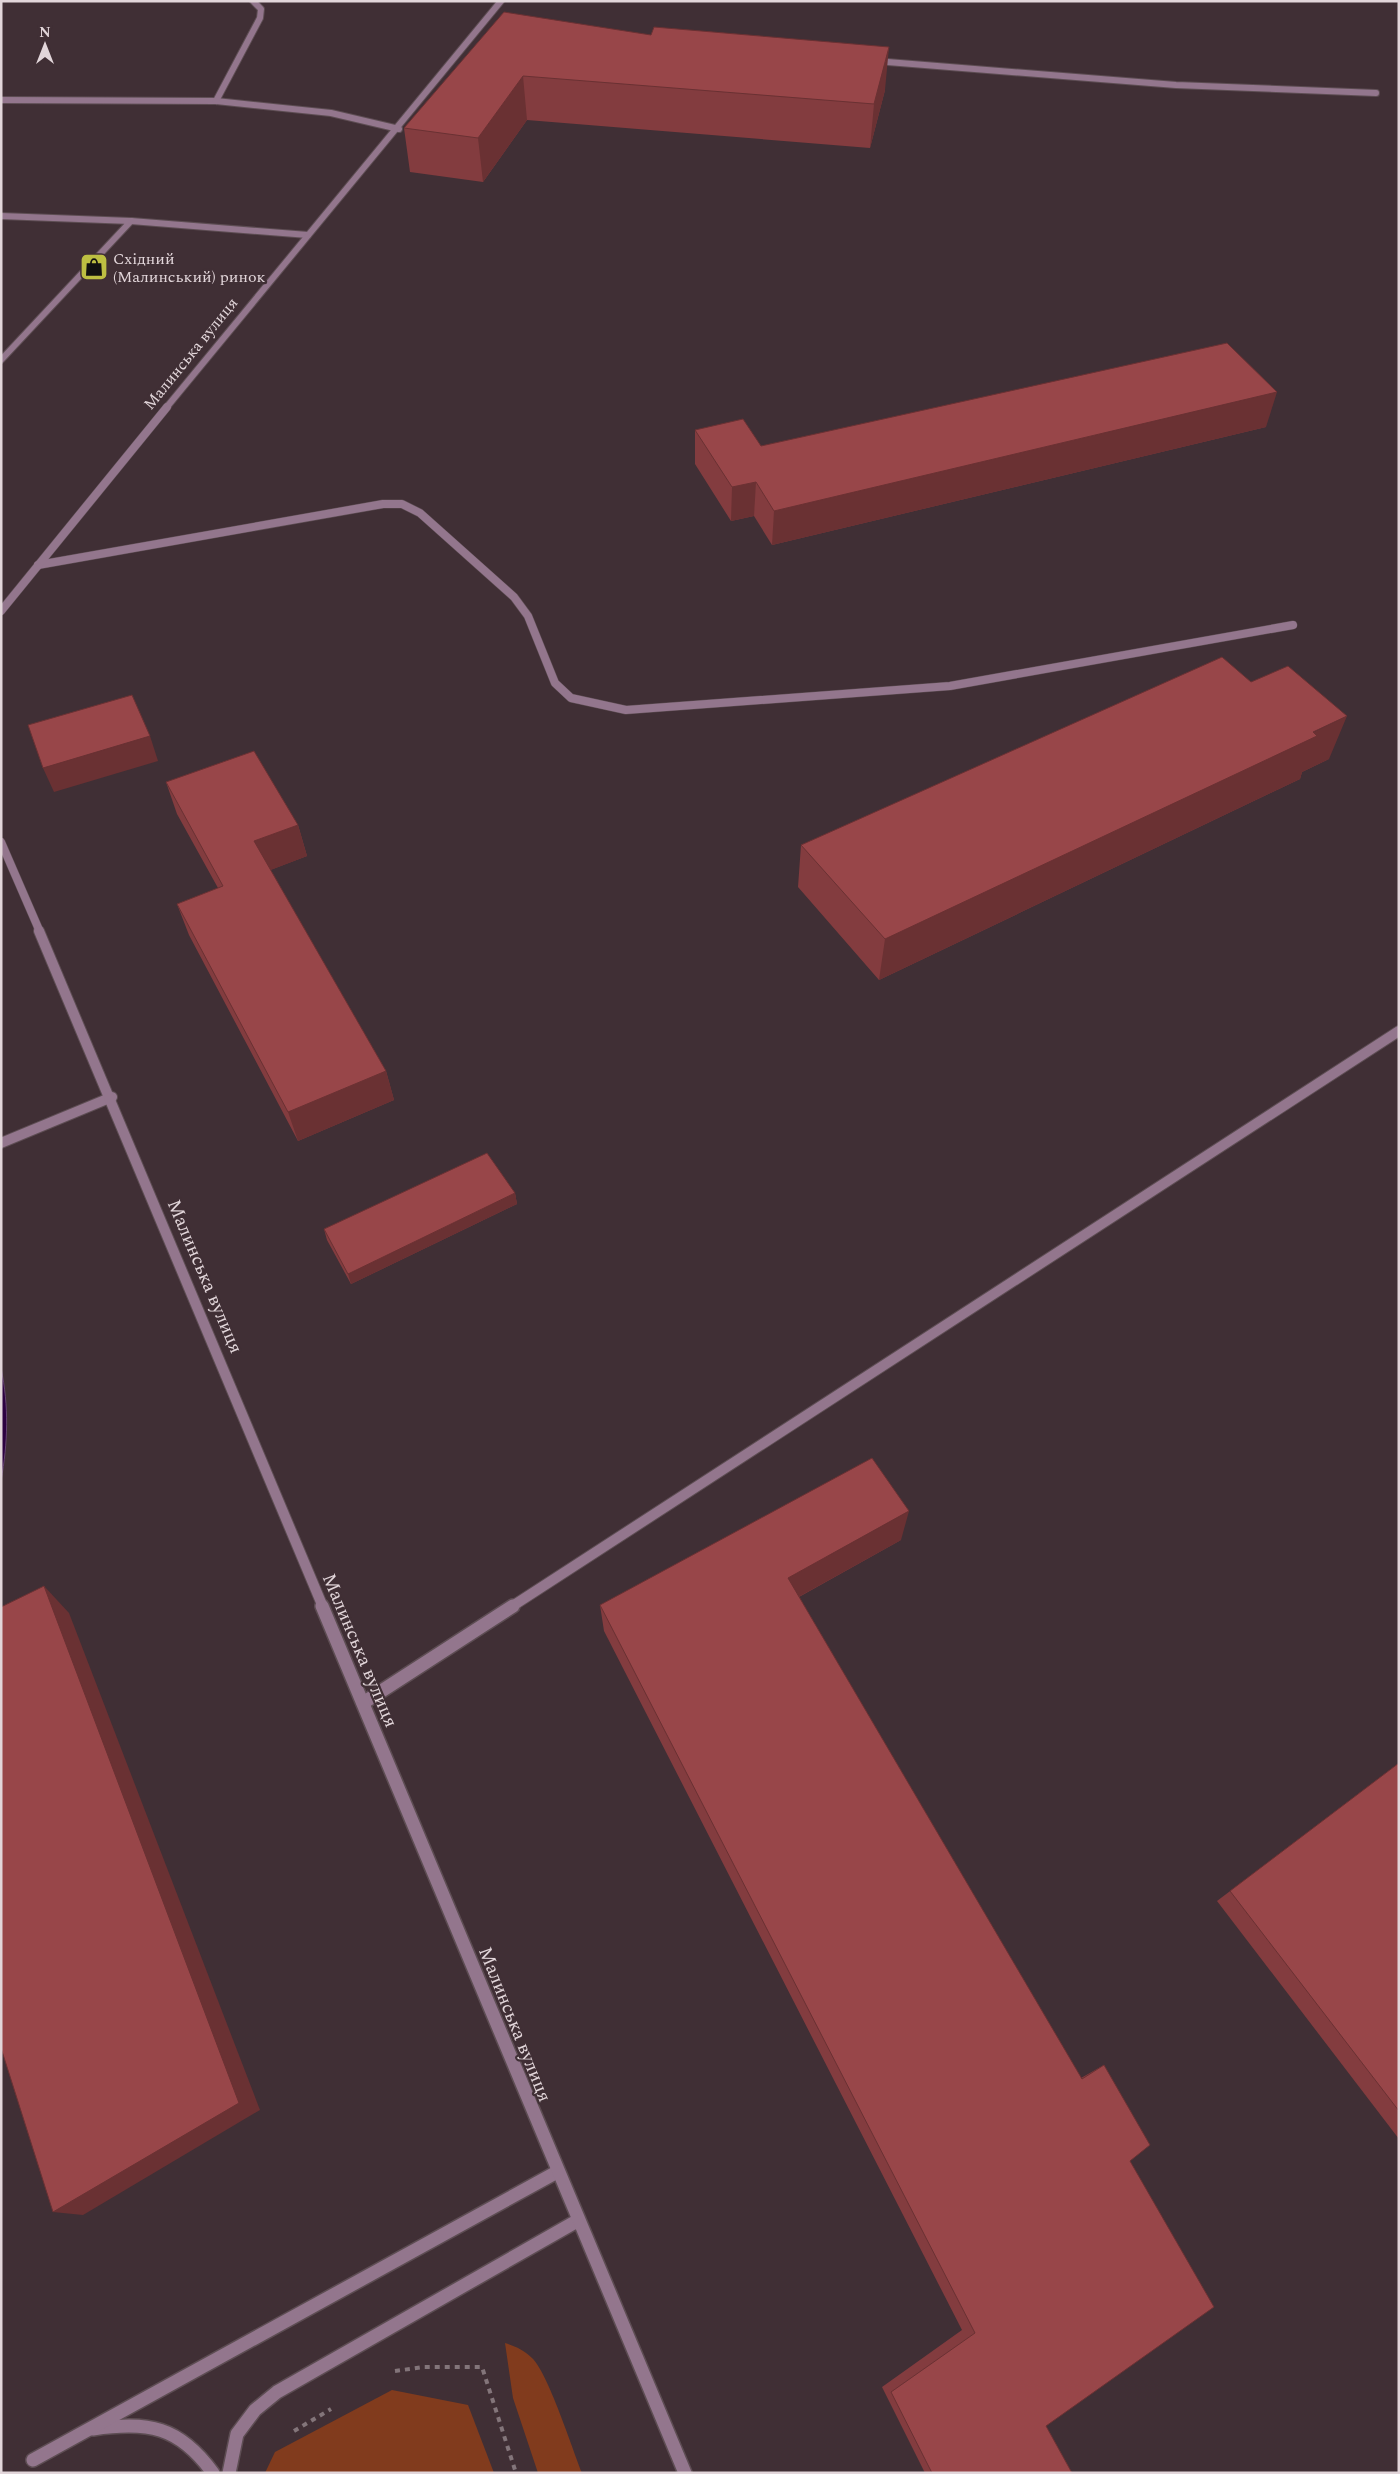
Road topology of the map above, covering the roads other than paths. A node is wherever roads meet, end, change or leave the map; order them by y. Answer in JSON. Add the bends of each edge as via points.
{"nodes":[{"id":1,"x":253,"y":1,"type":"edge"},
{"id":2,"x":501,"y":1,"type":"edge"},
{"id":3,"x":484,"y":22,"type":"junction"},
{"id":4,"x":493,"y":23,"type":"edge"},
{"id":5,"x":869,"y":61,"type":"edge"},
{"id":6,"x":1376,"y":93,"type":"dead end"},
{"id":7,"x":1,"y":100,"type":"edge"},
{"id":8,"x":216,"y":101,"type":"junction"},
{"id":9,"x":399,"y":129,"type":"junction"},
{"id":10,"x":1,"y":216,"type":"edge"},
{"id":11,"x":131,"y":221,"type":"junction"},
{"id":12,"x":308,"y":235,"type":"junction"},
{"id":13,"x":1,"y":360,"type":"edge"},
{"id":14,"x":38,"y":565,"type":"junction"},
{"id":15,"x":1,"y":611,"type":"edge"},
{"id":16,"x":1293,"y":625,"type":"dead end"},
{"id":17,"x":1,"y":842,"type":"edge"},
{"id":18,"x":1399,"y":1031,"type":"edge"},
{"id":19,"x":112,"y":1097,"type":"junction"},
{"id":20,"x":1,"y":1143,"type":"edge"},
{"id":21,"x":363,"y":1703,"type":"junction"},
{"id":22,"x":557,"y":2172,"type":"junction"},
{"id":23,"x":577,"y":2221,"type":"junction"},
{"id":24,"x":84,"y":2431,"type":"junction"},
{"id":25,"x":33,"y":2460,"type":"dead end"},
{"id":26,"x":213,"y":2473,"type":"edge"},
{"id":27,"x":228,"y":2473,"type":"edge"},
{"id":28,"x":685,"y":2473,"type":"edge"}],
"edges":[{"from":1,"to":8,"type":"street","via":[[261,9],[260,18]]},
{"from":2,"to":3,"type":"street","name":"Малинська вулиця"},
{"from":3,"to":4,"type":"street"},
{"from":3,"to":9,"type":"street","name":"Малинська вулиця"},
{"from":5,"to":6,"type":"street","via":[[1176,85]]},
{"from":7,"to":8,"type":"street"},
{"from":8,"to":9,"type":"street","via":[[330,113]]},
{"from":9,"to":12,"type":"street","name":"Малинська вулиця"},
{"from":10,"to":11,"type":"street"},
{"from":11,"to":12,"type":"street"},
{"from":11,"to":13,"type":"street"},
{"from":12,"to":14,"type":"street","name":"Малинська вулиця"},
{"from":14,"to":15,"type":"street","name":"Малинська вулиця"},
{"from":14,"to":16,"type":"street","via":[[383,504],[402,504],[420,514],[514,597],[528,616],[556,683],[571,698],[626,710],[950,686]]},
{"from":17,"to":19,"type":"street","name":"Малинська вулиця"},
{"from":18,"to":21,"type":"street"},
{"from":19,"to":20,"type":"street"},
{"from":19,"to":21,"type":"street","name":"Малинська вулиця"},
{"from":21,"to":22,"type":"street","name":"Малинська вулиця"},
{"from":22,"to":23,"type":"street","name":"Малинська вулиця"},
{"from":22,"to":24,"type":"street"},
{"from":23,"to":27,"type":"street","via":[[277,2392],[255,2410],[238,2434]]},
{"from":23,"to":28,"type":"street","name":"Малинська вулиця"},
{"from":24,"to":25,"type":"street"},
{"from":24,"to":26,"type":"street","via":[[138,2424],[176,2434],[202,2455]]}]}
